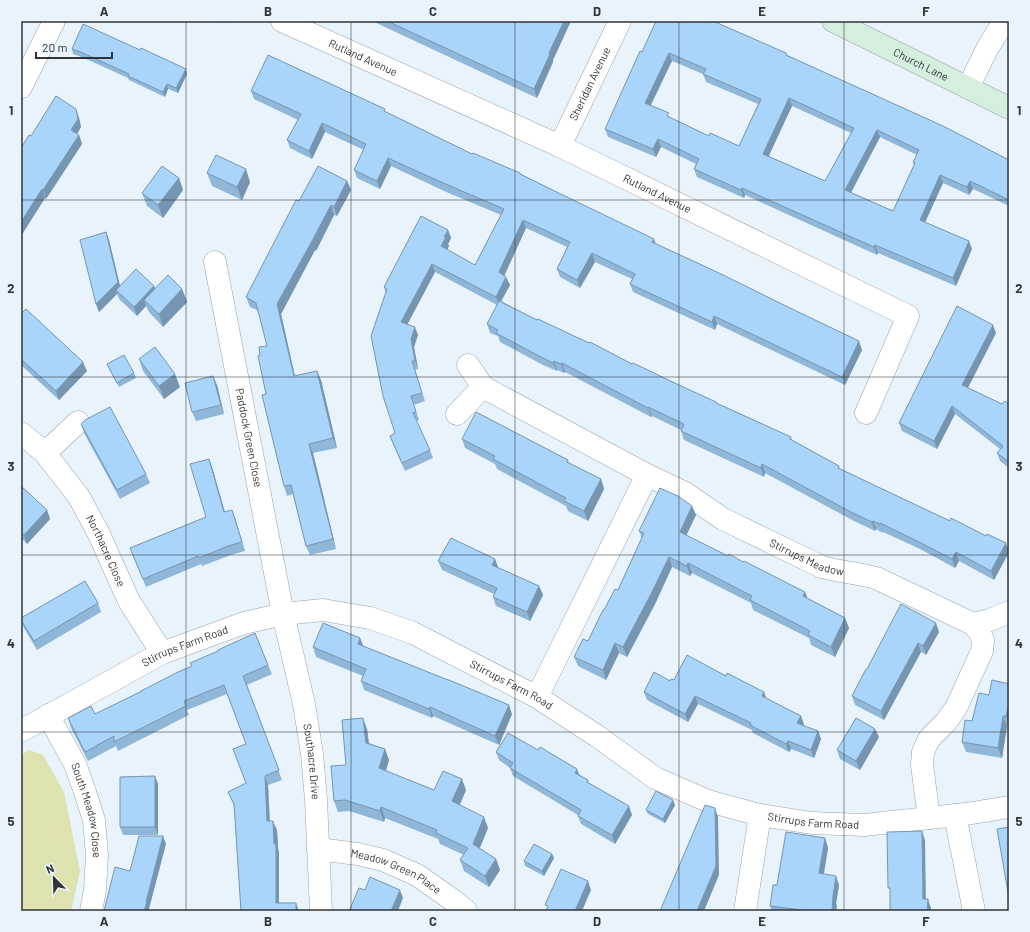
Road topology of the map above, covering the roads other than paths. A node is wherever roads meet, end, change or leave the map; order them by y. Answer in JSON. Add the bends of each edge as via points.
{"nodes":[{"id":1,"x":54,"y":21,"type":"edge"},
{"id":2,"x":282,"y":21,"type":"edge"},
{"id":3,"x":620,"y":21,"type":"edge"},
{"id":4,"x":833,"y":21,"type":"edge"},
{"id":5,"x":1004,"y":21,"type":"edge"},
{"id":6,"x":310,"y":27,"type":"edge"},
{"id":7,"x":21,"y":87,"type":"edge"},
{"id":8,"x":968,"y":88,"type":"junction"},
{"id":9,"x":1009,"y":108,"type":"edge"},
{"id":10,"x":560,"y":146,"type":"junction"},
{"id":11,"x":215,"y":262,"type":"dead end"},
{"id":12,"x":468,"y":365,"type":"dead end"},
{"id":13,"x":483,"y":387,"type":"junction"},
{"id":14,"x":866,"y":413,"type":"dead end"},
{"id":15,"x":457,"y":414,"type":"dead end"},
{"id":16,"x":78,"y":422,"type":"dead end"},
{"id":17,"x":21,"y":433,"type":"edge"},
{"id":18,"x":45,"y":452,"type":"junction"},
{"id":19,"x":647,"y":475,"type":"junction"},
{"id":20,"x":1009,"y":612,"type":"edge"},
{"id":21,"x":283,"y":614,"type":"junction"},
{"id":22,"x":974,"y":624,"type":"junction"},
{"id":23,"x":162,"y":653,"type":"junction"},
{"id":24,"x":536,"y":697,"type":"junction"},
{"id":25,"x":48,"y":716,"type":"junction"},
{"id":26,"x":21,"y":731,"type":"edge"},
{"id":27,"x":1009,"y":807,"type":"edge"},
{"id":28,"x":760,"y":815,"type":"junction"},
{"id":29,"x":955,"y":815,"type":"junction"},
{"id":30,"x":929,"y":818,"type":"junction"},
{"id":31,"x":318,"y":849,"type":"junction"},
{"id":32,"x":91,"y":911,"type":"edge"},
{"id":33,"x":321,"y":911,"type":"edge"},
{"id":34,"x":466,"y":911,"type":"edge"},
{"id":35,"x":745,"y":911,"type":"edge"},
{"id":36,"x":974,"y":911,"type":"edge"}],
"edges":[{"from":1,"to":7,"type":"street"},
{"from":2,"to":6,"type":"street","name":"Rutland Avenue"},
{"from":3,"to":10,"type":"street","name":"Sheridan Avenue"},
{"from":4,"to":8,"type":"main road","name":"Church Lane"},
{"from":5,"to":8,"type":"street"},
{"from":6,"to":10,"type":"street","name":"Rutland Avenue"},
{"from":8,"to":9,"type":"main road","name":"Church Lane"},
{"from":10,"to":14,"type":"street","name":"Rutland Avenue","via":[[908,316]]},
{"from":11,"to":21,"type":"street","name":"Paddock Green Close"},
{"from":12,"to":13,"type":"street","name":"Stirrups Meadow"},
{"from":13,"to":15,"type":"street"},
{"from":13,"to":19,"type":"street","name":"Stirrups Meadow"},
{"from":16,"to":18,"type":"street"},
{"from":17,"to":18,"type":"street","name":"Northacre Close"},
{"from":18,"to":23,"type":"street","name":"Northacre Close","via":[[79,497],[100,534],[129,601]]},
{"from":19,"to":22,"type":"street","name":"Stirrups Meadow","via":[[685,493],[723,519],[822,567],[876,578]]},
{"from":19,"to":24,"type":"street"},
{"from":20,"to":22,"type":"street"},
{"from":21,"to":23,"type":"street","name":"Stirrups Farm Road","via":[[244,623]]},
{"from":21,"to":24,"type":"street","name":"Stirrups Farm Road","via":[[323,610],[370,618],[413,633]]},
{"from":21,"to":31,"type":"street","name":"Southacre Drive","via":[[304,704],[312,754]]},
{"from":22,"to":30,"type":"street","via":[[983,640],[982,651],[956,708],[929,739],[924,752],[922,765]]},
{"from":23,"to":25,"type":"street","name":"Stirrups Farm Road"},
{"from":24,"to":28,"type":"street","name":"Stirrups Farm Road","via":[[597,736],[655,778],[708,801]]},
{"from":25,"to":26,"type":"street","name":"Stirrups Farm Road"},
{"from":25,"to":32,"type":"street","name":"South Meadow Close","via":[[75,764],[94,820],[97,855]]},
{"from":27,"to":29,"type":"street","name":"Stirrups Farm Road"},
{"from":28,"to":30,"type":"street","name":"Stirrups Farm Road","via":[[812,823],[864,825]]},
{"from":28,"to":35,"type":"street"},
{"from":29,"to":30,"type":"street","name":"Stirrups Farm Road"},
{"from":29,"to":36,"type":"street"},
{"from":31,"to":33,"type":"street","name":"Southacre Drive"},
{"from":31,"to":34,"type":"street","name":"Meadow Green Place","via":[[383,860],[417,875]]}]}
